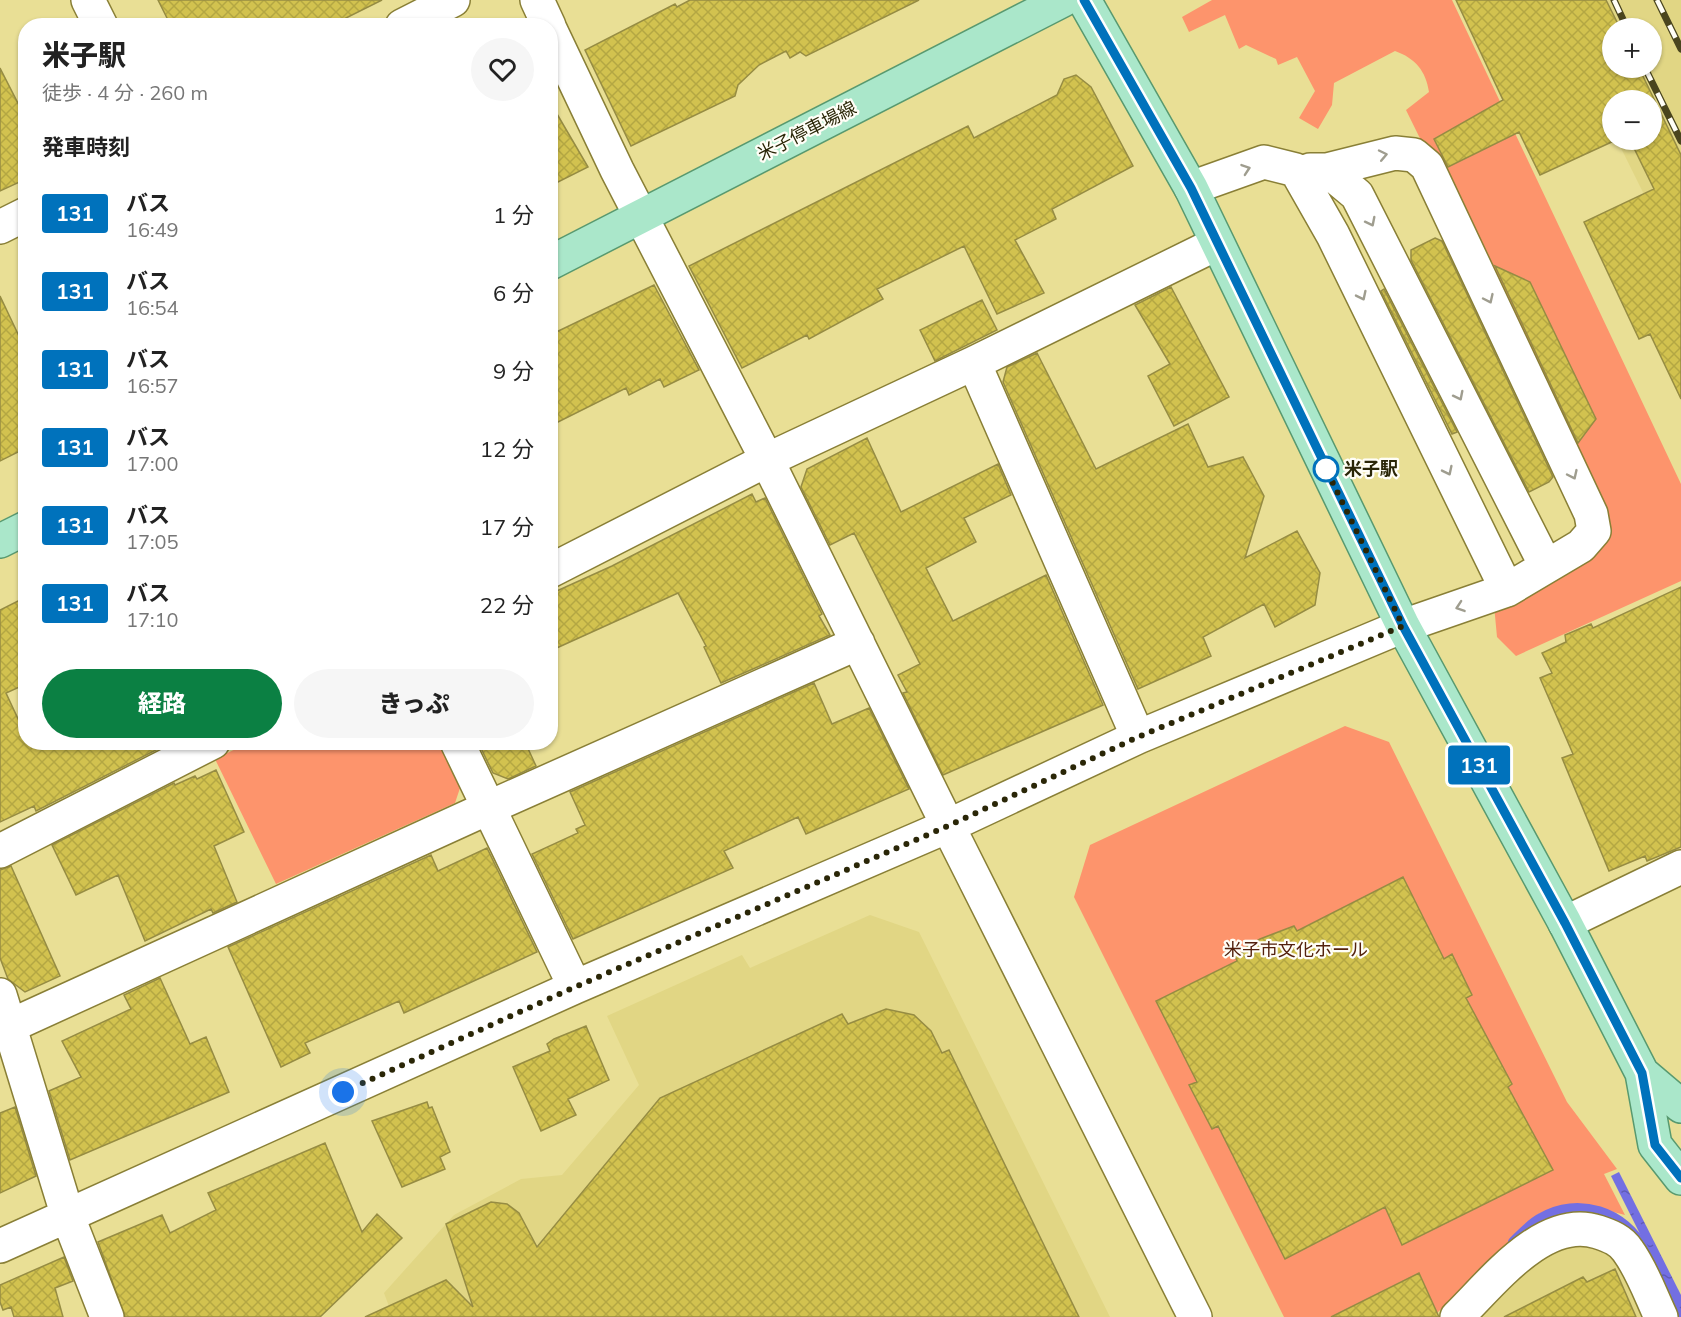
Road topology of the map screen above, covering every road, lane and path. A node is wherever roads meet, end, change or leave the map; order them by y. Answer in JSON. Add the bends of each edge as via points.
{"nodes":[{"id":1,"x":88,"y":0,"type":"edge"},
{"id":2,"x":453,"y":0,"type":"edge"},
{"id":3,"x":537,"y":0,"type":"edge"},
{"id":4,"x":1063,"y":0,"type":"edge"},
{"id":5,"x":1084,"y":0,"type":"edge"},
{"id":6,"x":97,"y":18,"type":"edge"},
{"id":7,"x":418,"y":18,"type":"edge"},
{"id":8,"x":546,"y":18,"type":"edge"},
{"id":9,"x":558,"y":44,"type":"edge"},
{"id":10,"x":1312,"y":170,"type":"junction"},
{"id":11,"x":1191,"y":188,"type":"junction"},
{"id":12,"x":641,"y":217,"type":"junction"},
{"id":13,"x":18,"y":218,"type":"edge"},
{"id":14,"x":0,"y":227,"type":"edge"},
{"id":15,"x":1216,"y":244,"type":"junction"},
{"id":16,"x":558,"y":258,"type":"edge"},
{"id":17,"x":974,"y":363,"type":"junction"},
{"id":18,"x":767,"y":460,"type":"junction"},
{"id":19,"x":18,"y":532,"type":"edge"},
{"id":20,"x":0,"y":541,"type":"edge"},
{"id":21,"x":1545,"y":566,"type":"junction"},
{"id":22,"x":558,"y":567,"type":"edge"},
{"id":23,"x":1507,"y":590,"type":"junction"},
{"id":24,"x":1403,"y":626,"type":"junction"},
{"id":25,"x":858,"y":643,"type":"junction"},
{"id":26,"x":1138,"y":737,"type":"junction"},
{"id":27,"x":197,"y":750,"type":"edge"},
{"id":28,"x":461,"y":750,"type":"edge"},
{"id":29,"x":490,"y":807,"type":"junction"},
{"id":30,"x":948,"y":826,"type":"junction"},
{"id":31,"x":0,"y":851,"type":"edge"},
{"id":32,"x":1681,"y":867,"type":"edge"},
{"id":33,"x":1565,"y":923,"type":"junction"},
{"id":34,"x":575,"y":987,"type":"junction"},
{"id":35,"x":0,"y":995,"type":"edge"},
{"id":36,"x":10,"y":1026,"type":"junction"},
{"id":37,"x":1642,"y":1073,"type":"junction"},
{"id":38,"x":1681,"y":1106,"type":"edge"},
{"id":39,"x":1681,"y":1178,"type":"edge"},
{"id":40,"x":68,"y":1217,"type":"junction"},
{"id":41,"x":0,"y":1246,"type":"edge"},
{"id":42,"x":107,"y":1317,"type":"edge"},
{"id":43,"x":1195,"y":1317,"type":"edge"},
{"id":44,"x":1457,"y":1317,"type":"edge"},
{"id":45,"x":1661,"y":1317,"type":"edge"}],
"edges":[{"from":1,"to":6,"type":"street"},
{"from":2,"to":7,"type":"street"},
{"from":3,"to":8,"type":"street"},
{"from":4,"to":12,"type":"main road","name":"米子停車場線"},
{"from":5,"to":11,"type":"main road"},
{"from":9,"to":12,"type":"street"},
{"from":11,"to":10,"type":"street","one_way":true,"via":[[1264,162]]},
{"from":10,"to":21,"type":"street","one_way":true,"via":[[1357,195]]},
{"from":10,"to":21,"type":"street","one_way":true,"via":[[1395,153],[1414,155],[1426,166],[1591,514],[1594,531],[1581,546]]},
{"from":10,"to":23,"type":"street","one_way":true,"via":[[1338,246]]},
{"from":11,"to":15,"type":"main road"},
{"from":12,"to":16,"type":"main road","name":"米子停車場線"},
{"from":12,"to":18,"type":"street"},
{"from":13,"to":14,"type":"street"},
{"from":15,"to":17,"type":"street"},
{"from":15,"to":24,"type":"main road"},
{"from":17,"to":18,"type":"street"},
{"from":17,"to":26,"type":"street"},
{"from":18,"to":22,"type":"street"},
{"from":18,"to":25,"type":"street"},
{"from":19,"to":20,"type":"main road"},
{"from":21,"to":23,"type":"street"},
{"from":23,"to":24,"type":"street","one_way":true},
{"from":24,"to":26,"type":"street"},
{"from":24,"to":33,"type":"main road"},
{"from":25,"to":29,"type":"street"},
{"from":25,"to":30,"type":"street"},
{"from":26,"to":30,"type":"street"},
{"from":27,"to":31,"type":"street"},
{"from":28,"to":29,"type":"street"},
{"from":29,"to":34,"type":"street"},
{"from":29,"to":36,"type":"street"},
{"from":30,"to":34,"type":"street"},
{"from":30,"to":43,"type":"street"},
{"from":32,"to":33,"type":"street"},
{"from":33,"to":37,"type":"main road"},
{"from":34,"to":40,"type":"street"},
{"from":35,"to":36,"type":"street"},
{"from":36,"to":40,"type":"street"},
{"from":37,"to":38,"type":"main road"},
{"from":37,"to":39,"type":"main road","via":[[1655,1145]]},
{"from":40,"to":41,"type":"street"},
{"from":40,"to":42,"type":"street"},
{"from":44,"to":45,"type":"street","via":[[1539,1240],[1561,1231],[1587,1228],[1615,1238],[1628,1251]]}]}
